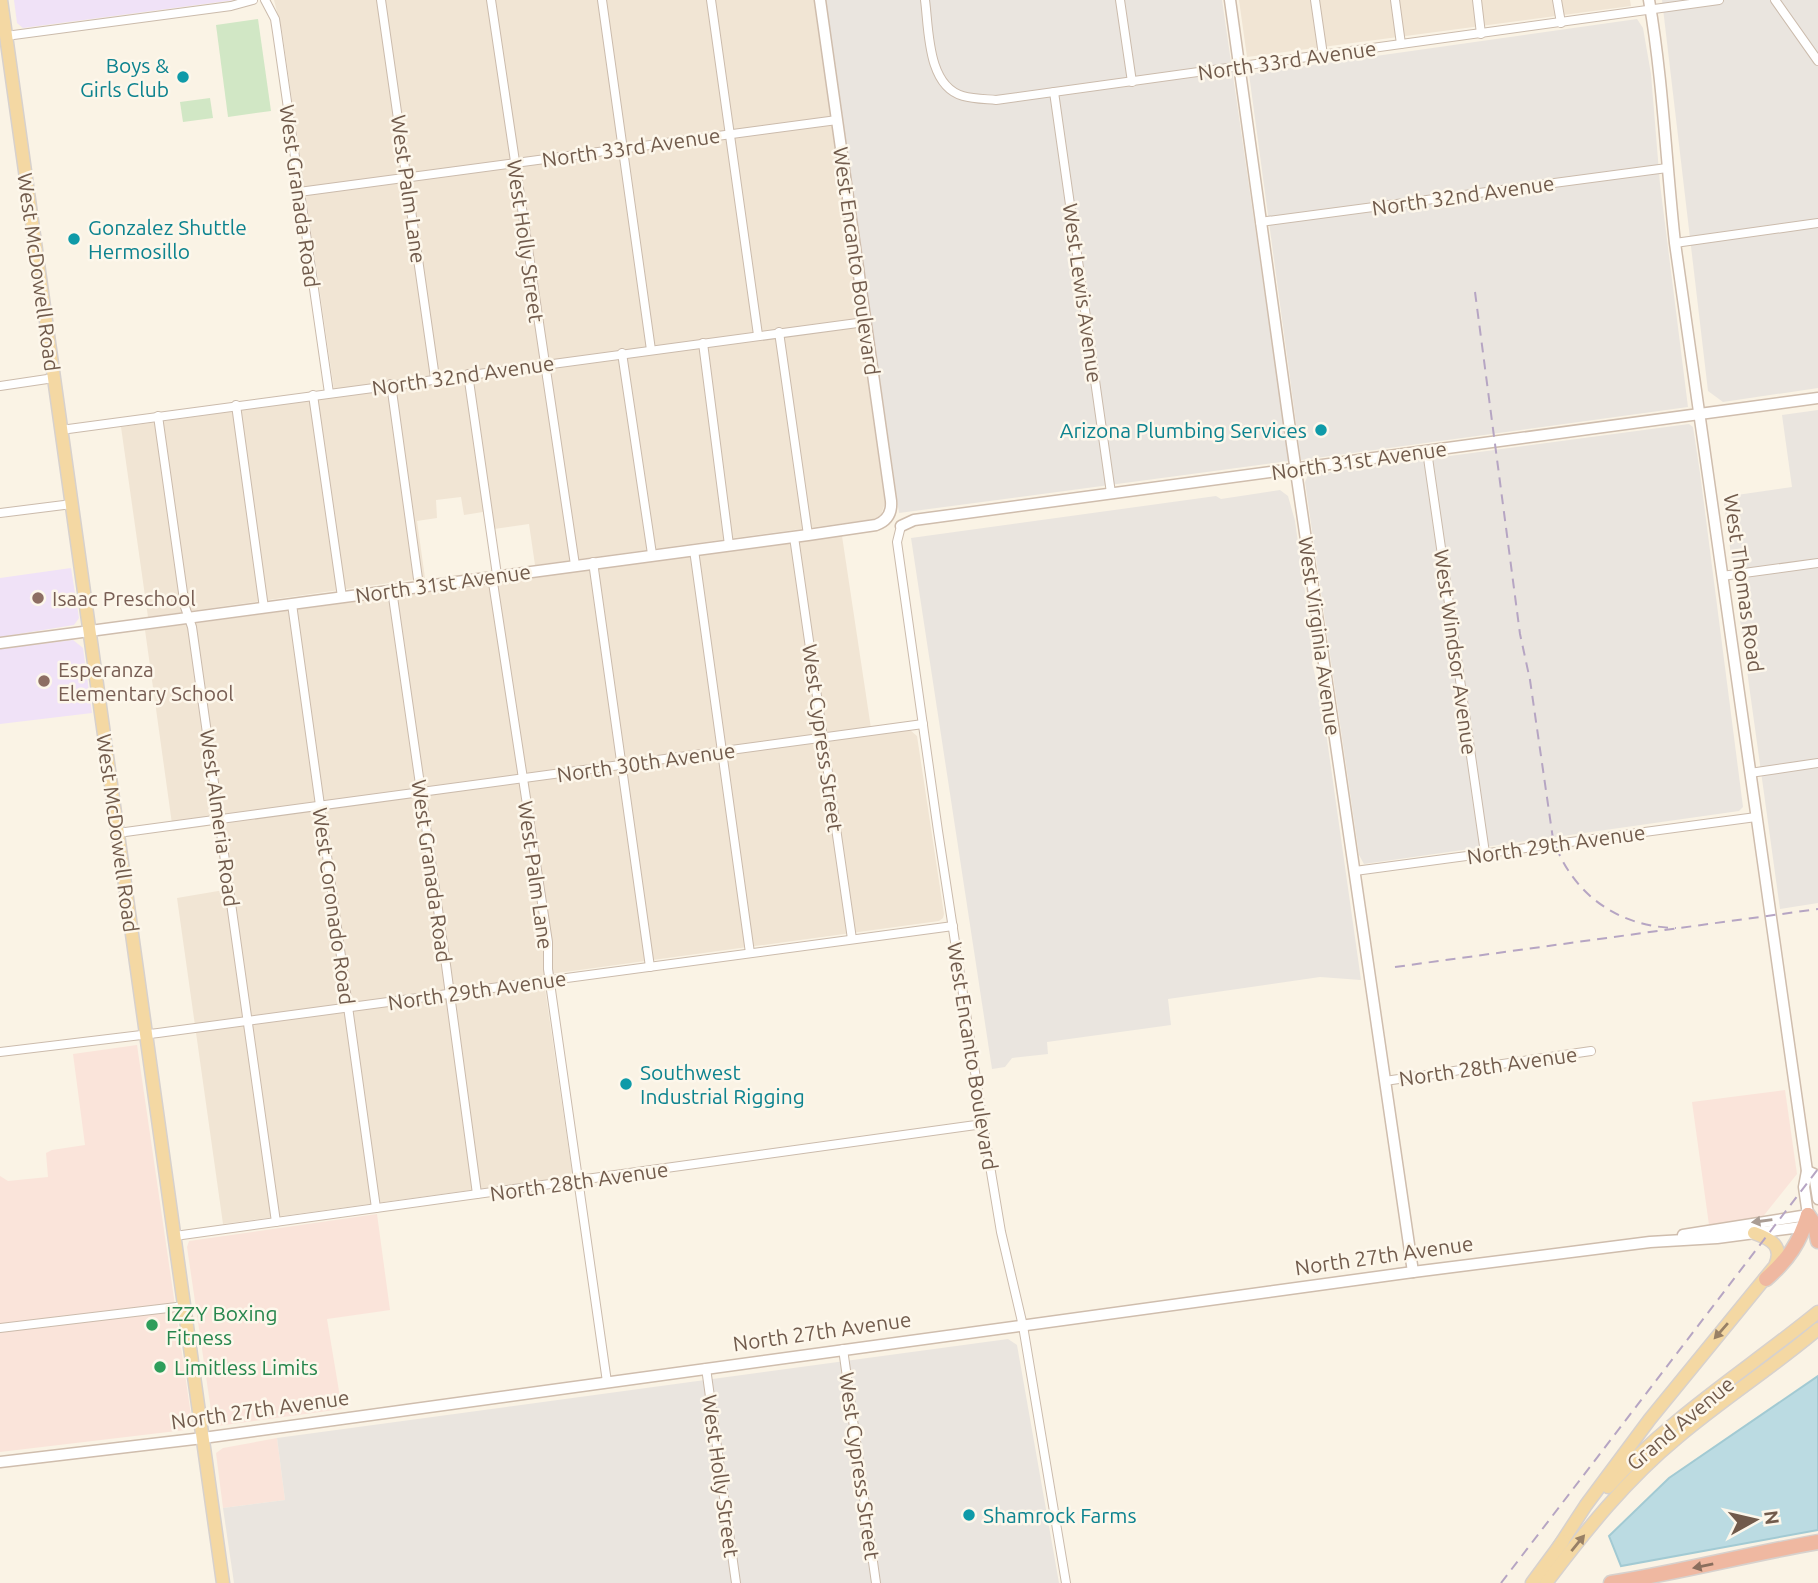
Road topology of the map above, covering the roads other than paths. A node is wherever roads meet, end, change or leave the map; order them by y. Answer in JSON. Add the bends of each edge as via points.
{"nodes":[{"id":1,"x":1,"y":0,"type":"edge"},
{"id":2,"x":253,"y":0,"type":"edge"},
{"id":3,"x":265,"y":0,"type":"edge"},
{"id":4,"x":381,"y":0,"type":"edge"},
{"id":5,"x":491,"y":0,"type":"edge"},
{"id":6,"x":602,"y":0,"type":"edge"},
{"id":7,"x":711,"y":0,"type":"edge"},
{"id":8,"x":820,"y":0,"type":"edge"},
{"id":9,"x":925,"y":0,"type":"edge"},
{"id":10,"x":1120,"y":0,"type":"edge"},
{"id":11,"x":1230,"y":0,"type":"edge"},
{"id":12,"x":1315,"y":0,"type":"edge"},
{"id":13,"x":1395,"y":0,"type":"edge"},
{"id":14,"x":1477,"y":0,"type":"edge"},
{"id":15,"x":1558,"y":0,"type":"edge"},
{"id":16,"x":1719,"y":0,"type":"edge"},
{"id":17,"x":1775,"y":0,"type":"edge"},
{"id":18,"x":1650,"y":5,"type":"edge"},
{"id":19,"x":1561,"y":23,"type":"junction"},
{"id":20,"x":1481,"y":34,"type":"junction"},
{"id":21,"x":6,"y":36,"type":"junction"},
{"id":22,"x":1401,"y":44,"type":"junction"},
{"id":23,"x":1323,"y":55,"type":"junction"},
{"id":24,"x":1818,"y":61,"type":"edge"},
{"id":25,"x":1239,"y":67,"type":"junction"},
{"id":26,"x":6,"y":75,"type":"edge"},
{"id":27,"x":1132,"y":82,"type":"junction"},
{"id":28,"x":1054,"y":92,"type":"junction"},
{"id":29,"x":837,"y":120,"type":"junction"},
{"id":30,"x":730,"y":134,"type":"junction"},
{"id":31,"x":623,"y":149,"type":"junction"},
{"id":32,"x":514,"y":163,"type":"junction"},
{"id":33,"x":1667,"y":168,"type":"junction"},
{"id":34,"x":407,"y":177,"type":"junction"},
{"id":35,"x":299,"y":192,"type":"junction"},
{"id":36,"x":1260,"y":222,"type":"junction"},
{"id":37,"x":1818,"y":223,"type":"edge"},
{"id":38,"x":1675,"y":243,"type":"junction"},
{"id":39,"x":865,"y":322,"type":"junction"},
{"id":40,"x":779,"y":332,"type":"junction"},
{"id":41,"x":758,"y":335,"type":"junction"},
{"id":42,"x":703,"y":343,"type":"junction"},
{"id":43,"x":651,"y":350,"type":"junction"},
{"id":44,"x":622,"y":353,"type":"junction"},
{"id":45,"x":545,"y":364,"type":"junction"},
{"id":46,"x":468,"y":374,"type":"junction"},
{"id":47,"x":54,"y":378,"type":"junction"},
{"id":48,"x":435,"y":378,"type":"junction"},
{"id":49,"x":391,"y":384,"type":"junction"},
{"id":50,"x":0,"y":386,"type":"edge"},
{"id":51,"x":328,"y":393,"type":"junction"},
{"id":52,"x":313,"y":395,"type":"junction"},
{"id":53,"x":1818,"y":398,"type":"edge"},
{"id":54,"x":236,"y":405,"type":"junction"},
{"id":55,"x":1700,"y":413,"type":"junction"},
{"id":56,"x":158,"y":416,"type":"junction"},
{"id":57,"x":61,"y":429,"type":"junction"},
{"id":58,"x":1427,"y":451,"type":"junction"},
{"id":59,"x":1295,"y":468,"type":"junction"},
{"id":60,"x":1111,"y":493,"type":"junction"},
{"id":61,"x":72,"y":504,"type":"junction"},
{"id":62,"x":0,"y":513,"type":"edge"},
{"id":63,"x":885,"y":520,"type":"joint"},
{"id":64,"x":901,"y":526,"type":"joint"},
{"id":65,"x":808,"y":535,"type":"junction"},
{"id":66,"x":794,"y":537,"type":"junction"},
{"id":67,"x":729,"y":545,"type":"junction"},
{"id":68,"x":694,"y":550,"type":"junction"},
{"id":69,"x":652,"y":554,"type":"junction"},
{"id":70,"x":593,"y":562,"type":"junction"},
{"id":71,"x":1818,"y":563,"type":"edge"},
{"id":72,"x":575,"y":565,"type":"junction"},
{"id":73,"x":495,"y":576,"type":"junction"},
{"id":74,"x":1722,"y":576,"type":"junction"},
{"id":75,"x":419,"y":586,"type":"junction"},
{"id":76,"x":391,"y":590,"type":"junction"},
{"id":77,"x":342,"y":597,"type":"junction"},
{"id":78,"x":292,"y":604,"type":"junction"},
{"id":79,"x":264,"y":608,"type":"junction"},
{"id":80,"x":189,"y":618,"type":"junction"},
{"id":81,"x":90,"y":632,"type":"junction"},
{"id":82,"x":0,"y":643,"type":"edge"},
{"id":83,"x":923,"y":724,"type":"junction"},
{"id":84,"x":824,"y":737,"type":"junction"},
{"id":85,"x":722,"y":751,"type":"junction"},
{"id":86,"x":1818,"y":763,"type":"edge"},
{"id":87,"x":622,"y":765,"type":"junction"},
{"id":88,"x":1750,"y":773,"type":"junction"},
{"id":89,"x":522,"y":778,"type":"junction"},
{"id":90,"x":421,"y":792,"type":"junction"},
{"id":91,"x":320,"y":806,"type":"junction"},
{"id":92,"x":1756,"y":817,"type":"junction"},
{"id":93,"x":220,"y":819,"type":"junction"},
{"id":94,"x":118,"y":833,"type":"junction"},
{"id":95,"x":1485,"y":853,"type":"junction"},
{"id":96,"x":1355,"y":871,"type":"junction"},
{"id":97,"x":953,"y":926,"type":"junction"},
{"id":98,"x":852,"y":939,"type":"junction"},
{"id":99,"x":750,"y":953,"type":"junction"},
{"id":100,"x":650,"y":967,"type":"junction"},
{"id":101,"x":550,"y":980,"type":"junction"},
{"id":102,"x":449,"y":994,"type":"junction"},
{"id":103,"x":348,"y":1008,"type":"junction"},
{"id":104,"x":248,"y":1021,"type":"junction"},
{"id":105,"x":146,"y":1035,"type":"junction"},
{"id":106,"x":1591,"y":1051,"type":"dead end"},
{"id":107,"x":0,"y":1052,"type":"edge"},
{"id":108,"x":1385,"y":1080,"type":"junction"},
{"id":109,"x":983,"y":1124,"type":"junction"},
{"id":110,"x":1807,"y":1171,"type":"junction"},
{"id":111,"x":578,"y":1181,"type":"junction"},
{"id":112,"x":477,"y":1194,"type":"junction"},
{"id":113,"x":1818,"y":1199,"type":"edge"},
{"id":114,"x":376,"y":1208,"type":"junction"},
{"id":115,"x":1814,"y":1220,"type":"edge"},
{"id":116,"x":276,"y":1222,"type":"junction"},
{"id":117,"x":1754,"y":1233,"type":"junction"},
{"id":118,"x":175,"y":1236,"type":"junction"},
{"id":119,"x":1818,"y":1241,"type":"edge"},
{"id":120,"x":1650,"y":1242,"type":"junction"},
{"id":121,"x":1413,"y":1272,"type":"junction"},
{"id":122,"x":1766,"y":1279,"type":"junction"},
{"id":123,"x":185,"y":1306,"type":"junction"},
{"id":124,"x":1818,"y":1312,"type":"edge"},
{"id":125,"x":1023,"y":1325,"type":"junction"},
{"id":126,"x":0,"y":1328,"type":"edge"},
{"id":127,"x":1818,"y":1329,"type":"edge"},
{"id":128,"x":1790,"y":1344,"type":"junction"},
{"id":129,"x":843,"y":1349,"type":"junction"},
{"id":130,"x":706,"y":1368,"type":"junction"},
{"id":131,"x":607,"y":1382,"type":"junction"},
{"id":132,"x":203,"y":1438,"type":"junction"},
{"id":133,"x":0,"y":1462,"type":"edge"},
{"id":134,"x":1818,"y":1542,"type":"edge"},
{"id":135,"x":1558,"y":1548,"type":"junction"},
{"id":136,"x":1540,"y":1581,"type":"edge"},
{"id":137,"x":223,"y":1583,"type":"edge"},
{"id":138,"x":736,"y":1583,"type":"edge"},
{"id":139,"x":876,"y":1583,"type":"edge"},
{"id":140,"x":1066,"y":1583,"type":"edge"},
{"id":141,"x":1611,"y":1583,"type":"edge"}],
"edges":[{"from":1,"to":21,"type":"main road","name":"West McDowell Road"},
{"from":2,"to":21,"type":"street"},
{"from":3,"to":35,"type":"street","name":"West Granada Road","via":[[275,19]]},
{"from":4,"to":34,"type":"street","name":"West Palm Lane"},
{"from":5,"to":32,"type":"street","name":"West Holly Street"},
{"from":6,"to":31,"type":"street"},
{"from":7,"to":30,"type":"street"},
{"from":8,"to":29,"type":"street","name":"West Encanto Boulevard"},
{"from":9,"to":28,"type":"street","name":"North 33rd Avenue","via":[[934,63],[942,82],[961,96],[996,100]]},
{"from":10,"to":27,"type":"street"},
{"from":11,"to":25,"type":"street","name":"West Virginia Avenue"},
{"from":12,"to":23,"type":"street"},
{"from":13,"to":22,"type":"street"},
{"from":14,"to":20,"type":"street"},
{"from":15,"to":19,"type":"street"},
{"from":16,"to":18,"type":"street","name":"North 33rd Avenue"},
{"from":17,"to":24,"type":"street"},
{"from":18,"to":19,"type":"street","name":"North 33rd Avenue"},
{"from":18,"to":33,"type":"street","name":"West Thomas Road"},
{"from":19,"to":20,"type":"street","name":"North 33rd Avenue"},
{"from":20,"to":22,"type":"street","name":"North 33rd Avenue"},
{"from":21,"to":26,"type":"main road","name":"West McDowell Road"},
{"from":22,"to":23,"type":"street","name":"North 33rd Avenue"},
{"from":23,"to":25,"type":"street","name":"North 33rd Avenue"},
{"from":25,"to":27,"type":"street","name":"North 33rd Avenue"},
{"from":25,"to":36,"type":"street","name":"West Virginia Avenue"},
{"from":26,"to":47,"type":"main road","name":"West McDowell Road"},
{"from":27,"to":28,"type":"street","name":"North 33rd Avenue"},
{"from":28,"to":60,"type":"street","name":"West Lewis Avenue"},
{"from":29,"to":30,"type":"street","name":"North 33rd Avenue"},
{"from":29,"to":39,"type":"street","name":"West Encanto Boulevard"},
{"from":30,"to":31,"type":"street","name":"North 33rd Avenue"},
{"from":30,"to":41,"type":"street"},
{"from":31,"to":32,"type":"street","name":"North 33rd Avenue"},
{"from":31,"to":43,"type":"street"},
{"from":32,"to":34,"type":"street","name":"North 33rd Avenue"},
{"from":32,"to":45,"type":"street","name":"West Holly Street"},
{"from":33,"to":36,"type":"street","name":"North 32nd Avenue"},
{"from":33,"to":38,"type":"street","name":"West Thomas Road"},
{"from":34,"to":35,"type":"street","name":"North 33rd Avenue"},
{"from":34,"to":48,"type":"street","name":"West Palm Lane"},
{"from":35,"to":51,"type":"street","name":"West Granada Road"},
{"from":36,"to":59,"type":"street","name":"West Virginia Avenue"},
{"from":37,"to":38,"type":"street"},
{"from":38,"to":55,"type":"street","name":"West Thomas Road"},
{"from":39,"to":40,"type":"street","name":"North 32nd Avenue"},
{"from":39,"to":63,"type":"street","name":"West Encanto Boulevard","via":[[891,502]]},
{"from":40,"to":41,"type":"street","name":"North 32nd Avenue"},
{"from":40,"to":65,"type":"street"},
{"from":41,"to":42,"type":"street","name":"North 32nd Avenue"},
{"from":42,"to":43,"type":"street","name":"North 32nd Avenue"},
{"from":42,"to":67,"type":"street"},
{"from":43,"to":44,"type":"street","name":"North 32nd Avenue"},
{"from":44,"to":45,"type":"street","name":"North 32nd Avenue"},
{"from":44,"to":69,"type":"street"},
{"from":45,"to":46,"type":"street","name":"North 32nd Avenue"},
{"from":45,"to":72,"type":"street","name":"West Holly Street"},
{"from":46,"to":48,"type":"street","name":"North 32nd Avenue"},
{"from":46,"to":73,"type":"street","name":"West Palm Lane"},
{"from":47,"to":50,"type":"street"},
{"from":47,"to":57,"type":"main road","name":"West McDowell Road"},
{"from":48,"to":49,"type":"street","name":"North 32nd Avenue"},
{"from":49,"to":51,"type":"street","name":"North 32nd Avenue"},
{"from":49,"to":75,"type":"street"},
{"from":51,"to":52,"type":"street","name":"North 32nd Avenue"},
{"from":52,"to":54,"type":"street","name":"North 32nd Avenue"},
{"from":52,"to":77,"type":"street"},
{"from":53,"to":55,"type":"street","name":"North 31st Avenue"},
{"from":54,"to":56,"type":"street","name":"North 32nd Avenue"},
{"from":54,"to":79,"type":"street"},
{"from":55,"to":58,"type":"street","name":"North 31st Avenue"},
{"from":55,"to":74,"type":"street","name":"West Thomas Road"},
{"from":56,"to":57,"type":"street","name":"North 32nd Avenue"},
{"from":56,"to":80,"type":"street","name":"West Almeria Road"},
{"from":57,"to":61,"type":"main road","name":"West McDowell Road"},
{"from":58,"to":59,"type":"street","name":"North 31st Avenue"},
{"from":58,"to":95,"type":"street","name":"West Windsor Avenue"},
{"from":59,"to":60,"type":"street","name":"North 31st Avenue"},
{"from":59,"to":96,"type":"street","name":"West Virginia Avenue"},
{"from":60,"to":64,"type":"street","name":"North 31st Avenue","via":[[914,520]]},
{"from":61,"to":62,"type":"street"},
{"from":61,"to":81,"type":"main road","name":"West McDowell Road"},
{"from":63,"to":65,"type":"street","name":"North 31st Avenue"},
{"from":64,"to":83,"type":"street","name":"West Encanto Boulevard","via":[[897,542]]},
{"from":65,"to":66,"type":"street","name":"North 31st Avenue"},
{"from":66,"to":67,"type":"street","name":"North 31st Avenue"},
{"from":66,"to":84,"type":"street","name":"West Cypress Street"},
{"from":67,"to":68,"type":"street","name":"North 31st Avenue"},
{"from":68,"to":69,"type":"street","name":"North 31st Avenue"},
{"from":68,"to":85,"type":"street"},
{"from":69,"to":70,"type":"street","name":"North 31st Avenue"},
{"from":70,"to":72,"type":"street","name":"North 31st Avenue"},
{"from":70,"to":87,"type":"street"},
{"from":71,"to":74,"type":"street"},
{"from":72,"to":73,"type":"street","name":"North 31st Avenue"},
{"from":73,"to":75,"type":"street","name":"North 31st Avenue"},
{"from":73,"to":89,"type":"street","name":"West Palm Lane"},
{"from":74,"to":88,"type":"street","name":"West Thomas Road"},
{"from":75,"to":76,"type":"street","name":"North 31st Avenue"},
{"from":76,"to":77,"type":"street","name":"North 31st Avenue"},
{"from":76,"to":90,"type":"street","name":"West Granada Road"},
{"from":77,"to":78,"type":"street","name":"North 31st Avenue"},
{"from":78,"to":79,"type":"street","name":"North 31st Avenue"},
{"from":78,"to":91,"type":"street","name":"West Coronado Road"},
{"from":79,"to":80,"type":"street","name":"North 31st Avenue"},
{"from":80,"to":81,"type":"street","name":"North 31st Avenue"},
{"from":80,"to":93,"type":"street","name":"West Almeria Road"},
{"from":81,"to":82,"type":"street","name":"North 31st Avenue"},
{"from":81,"to":94,"type":"main road","name":"West McDowell Road"},
{"from":83,"to":84,"type":"street","name":"North 30th Avenue"},
{"from":83,"to":97,"type":"street","name":"West Encanto Boulevard"},
{"from":84,"to":85,"type":"street","name":"North 30th Avenue"},
{"from":84,"to":98,"type":"street","name":"West Cypress Street"},
{"from":85,"to":87,"type":"street","name":"North 30th Avenue"},
{"from":85,"to":99,"type":"street"},
{"from":86,"to":88,"type":"street"},
{"from":87,"to":89,"type":"street","name":"North 30th Avenue"},
{"from":87,"to":100,"type":"street"},
{"from":88,"to":92,"type":"street","name":"West Thomas Road"},
{"from":89,"to":90,"type":"street","name":"North 30th Avenue"},
{"from":89,"to":101,"type":"street","name":"West Palm Lane"},
{"from":90,"to":91,"type":"street","name":"North 30th Avenue"},
{"from":90,"to":102,"type":"street","name":"West Granada Road"},
{"from":91,"to":93,"type":"street","name":"North 30th Avenue"},
{"from":91,"to":103,"type":"street","name":"West Coronado Road"},
{"from":92,"to":95,"type":"street","name":"North 29th Avenue"},
{"from":92,"to":110,"type":"street","name":"West Thomas Road"},
{"from":93,"to":94,"type":"street","name":"North 30th Avenue"},
{"from":93,"to":104,"type":"street","name":"West Almeria Road"},
{"from":94,"to":105,"type":"main road","name":"West McDowell Road"},
{"from":95,"to":96,"type":"street","name":"North 29th Avenue"},
{"from":96,"to":108,"type":"street","name":"West Virginia Avenue"},
{"from":97,"to":98,"type":"street","name":"North 29th Avenue"},
{"from":97,"to":109,"type":"street","name":"West Encanto Boulevard"},
{"from":98,"to":99,"type":"street","name":"North 29th Avenue"},
{"from":99,"to":100,"type":"street","name":"North 29th Avenue"},
{"from":100,"to":101,"type":"street","name":"North 29th Avenue"},
{"from":101,"to":102,"type":"street","name":"North 29th Avenue"},
{"from":101,"to":111,"type":"street","name":"West Palm Lane"},
{"from":102,"to":103,"type":"street","name":"North 29th Avenue"},
{"from":102,"to":112,"type":"street","name":"West Granada Road"},
{"from":103,"to":104,"type":"street","name":"North 29th Avenue"},
{"from":103,"to":114,"type":"street","name":"West Coronado Road"},
{"from":104,"to":105,"type":"street","name":"North 29th Avenue"},
{"from":104,"to":116,"type":"street","name":"West Almeria Road"},
{"from":105,"to":107,"type":"street","name":"North 29th Avenue"},
{"from":105,"to":118,"type":"main road","name":"West McDowell Road"},
{"from":106,"to":108,"type":"street","name":"North 28th Avenue"},
{"from":108,"to":121,"type":"street","name":"West Virginia Avenue"},
{"from":109,"to":111,"type":"street","name":"North 28th Avenue"},
{"from":109,"to":125,"type":"street","name":"West Encanto Boulevard"},
{"from":110,"to":113,"type":"street","name":"West Thomas Road","via":[[1814,1174]]},
{"from":110,"to":115,"type":"street","name":"West Thomas Road","via":[[1804,1187]]},
{"from":111,"to":112,"type":"street","name":"North 28th Avenue"},
{"from":111,"to":131,"type":"street","name":"West Palm Lane"},
{"from":112,"to":114,"type":"street","name":"North 28th Avenue"},
{"from":114,"to":116,"type":"street","name":"North 28th Avenue"},
{"from":115,"to":117,"type":"street","name":"North 27th Avenue"},
{"from":115,"to":119,"type":"highway","name":"West Thomas Road"},
{"from":115,"to":120,"type":"street","name":"North 27th Avenue","one_way":true,"via":[[1716,1228]]},
{"from":115,"to":122,"type":"highway"},
{"from":116,"to":118,"type":"street","name":"North 28th Avenue"},
{"from":117,"to":120,"type":"street","name":"North 27th Avenue"},
{"from":117,"to":122,"type":"main road","via":[[1773,1241],[1779,1249],[1778,1261]]},
{"from":118,"to":123,"type":"main road","name":"West McDowell Road"},
{"from":120,"to":121,"type":"street","name":"North 27th Avenue"},
{"from":121,"to":125,"type":"street","name":"North 27th Avenue"},
{"from":122,"to":135,"type":"main road","one_way":true,"via":[[1650,1419]]},
{"from":123,"to":126,"type":"street"},
{"from":123,"to":132,"type":"main road","name":"West McDowell Road"},
{"from":124,"to":128,"type":"main road","name":"Grand Avenue"},
{"from":125,"to":129,"type":"street","name":"North 27th Avenue"},
{"from":125,"to":140,"type":"street","name":"West Encanto Boulevard"},
{"from":127,"to":128,"type":"main road","name":"Grand Avenue"},
{"from":128,"to":135,"type":"main road","name":"Grand Avenue","via":[[1653,1441]]},
{"from":136,"to":128,"type":"main road","name":"Grand Avenue","one_way":true,"via":[[1644,1468]]},
{"from":129,"to":130,"type":"street","name":"North 27th Avenue"},
{"from":129,"to":139,"type":"street","name":"West Cypress Street"},
{"from":130,"to":131,"type":"street","name":"North 27th Avenue"},
{"from":130,"to":138,"type":"street","name":"West Holly Street"},
{"from":131,"to":132,"type":"street","name":"North 27th Avenue"},
{"from":132,"to":133,"type":"street","name":"North 27th Avenue"},
{"from":132,"to":137,"type":"main road","name":"West McDowell Road"},
{"from":134,"to":141,"type":"highway","one_way":true},
{"from":135,"to":136,"type":"main road","name":"Grand Avenue"}]}
